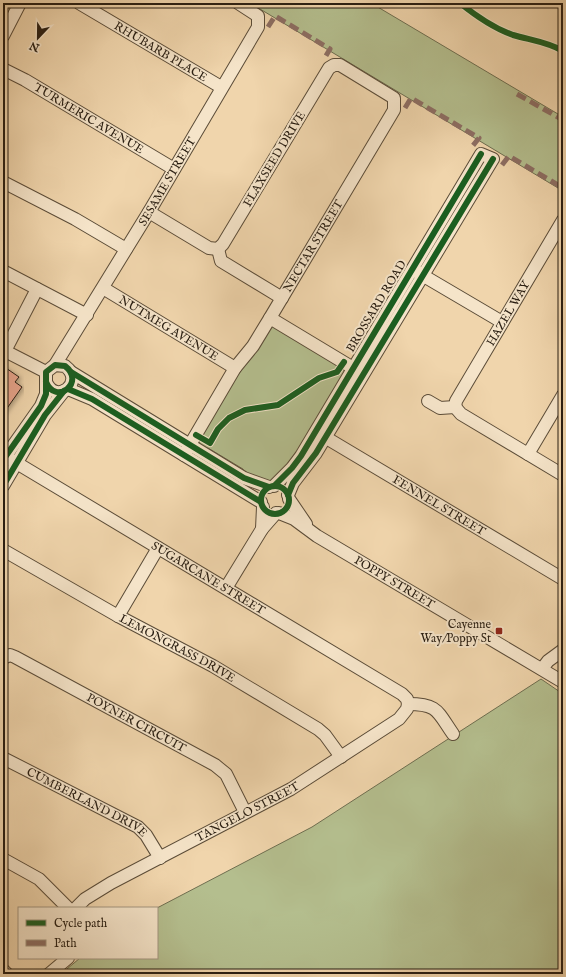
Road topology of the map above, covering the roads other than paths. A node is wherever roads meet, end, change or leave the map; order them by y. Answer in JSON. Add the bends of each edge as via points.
{"nodes":[{"id":1,"x":20,"y":3,"type":"edge"},
{"id":2,"x":79,"y":3,"type":"edge"},
{"id":3,"x":238,"y":3,"type":"edge"},
{"id":4,"x":3,"y":36,"type":"edge"},
{"id":5,"x":329,"y":68,"type":"joint"},
{"id":6,"x":3,"y":70,"type":"edge"},
{"id":7,"x":221,"y":88,"type":"junction"},
{"id":8,"x":174,"y":169,"type":"junction"},
{"id":9,"x":3,"y":182,"type":"edge"},
{"id":10,"x":149,"y":212,"type":"junction"},
{"id":11,"x":563,"y":220,"type":"edge"},
{"id":12,"x":126,"y":249,"type":"junction"},
{"id":13,"x":218,"y":249,"type":"junction"},
{"id":14,"x":412,"y":268,"type":"junction"},
{"id":15,"x":3,"y":271,"type":"edge"},
{"id":16,"x":423,"y":275,"type":"junction"},
{"id":17,"x":103,"y":288,"type":"junction"},
{"id":18,"x":37,"y":289,"type":"junction"},
{"id":19,"x":282,"y":298,"type":"junction"},
{"id":20,"x":87,"y":314,"type":"junction"},
{"id":21,"x":270,"y":318,"type":"junction"},
{"id":22,"x":502,"y":322,"type":"junction"},
{"id":23,"x":68,"y":345,"type":"junction"},
{"id":24,"x":4,"y":350,"type":"edge"},
{"id":25,"x":353,"y":367,"type":"junction"},
{"id":26,"x":235,"y":368,"type":"junction"},
{"id":27,"x":70,"y":371,"type":"junction"},
{"id":28,"x":49,"y":373,"type":"junction"},
{"id":29,"x":364,"y":374,"type":"junction"},
{"id":30,"x":66,"y":390,"type":"junction"},
{"id":31,"x":563,"y":395,"type":"edge"},
{"id":32,"x":428,"y":401,"type":"dead end"},
{"id":33,"x":455,"y":407,"type":"junction"},
{"id":34,"x":321,"y":434,"type":"junction"},
{"id":35,"x":187,"y":450,"type":"junction"},
{"id":36,"x":528,"y":454,"type":"junction"},
{"id":37,"x":4,"y":458,"type":"edge"},
{"id":38,"x":16,"y":463,"type":"junction"},
{"id":39,"x":563,"y":475,"type":"edge"},
{"id":40,"x":3,"y":486,"type":"edge"},
{"id":41,"x":271,"y":487,"type":"junction"},
{"id":42,"x":288,"y":497,"type":"junction"},
{"id":43,"x":262,"y":504,"type":"junction"},
{"id":44,"x":277,"y":513,"type":"junction"},
{"id":45,"x":262,"y":529,"type":"junction"},
{"id":46,"x":310,"y":530,"type":"junction"},
{"id":47,"x":158,"y":548,"type":"junction"},
{"id":48,"x":3,"y":550,"type":"edge"},
{"id":49,"x":562,"y":575,"type":"edge"},
{"id":50,"x":226,"y":588,"type":"junction"},
{"id":51,"x":118,"y":616,"type":"junction"},
{"id":52,"x":563,"y":650,"type":"edge"},
{"id":53,"x":4,"y":655,"type":"edge"},
{"id":54,"x":542,"y":670,"type":"junction"},
{"id":55,"x":563,"y":682,"type":"edge"},
{"id":56,"x":408,"y":704,"type":"junction"},
{"id":57,"x":452,"y":734,"type":"dead end"},
{"id":58,"x":341,"y":757,"type":"junction"},
{"id":59,"x":3,"y":758,"type":"edge"},
{"id":60,"x":245,"y":812,"type":"junction"},
{"id":61,"x":160,"y":858,"type":"junction"},
{"id":62,"x":3,"y":859,"type":"edge"},
{"id":63,"x":67,"y":907,"type":"edge"},
{"id":64,"x":77,"y":907,"type":"edge"},
{"id":65,"x":67,"y":959,"type":"edge"},
{"id":66,"x":3,"y":970,"type":"edge"},
{"id":67,"x":7,"y":974,"type":"edge"},
{"id":68,"x":49,"y":974,"type":"edge"}],
"edges":[{"from":1,"to":4,"type":"street"},
{"from":2,"to":7,"type":"street","name":"RHUBARB PLACE"},
{"from":3,"to":7,"type":"street","name":"SESAME STREET","via":[[258,16],[258,27]]},
{"from":5,"to":13,"type":"street","name":"FLAXSEED DRIVE"},
{"from":5,"to":19,"type":"street","name":"NECTAR STREET","via":[[340,65],[387,93],[394,98],[394,110]]},
{"from":6,"to":8,"type":"street","name":"TURMERIC AVENUE","via":[[25,80]]},
{"from":7,"to":8,"type":"street","name":"SESAME STREET"},
{"from":8,"to":10,"type":"street","name":"SESAME STREET"},
{"from":9,"to":12,"type":"street","via":[[75,218]]},
{"from":10,"to":12,"type":"street","name":"SESAME STREET"},
{"from":10,"to":13,"type":"street","via":[[209,248]]},
{"from":11,"to":22,"type":"street","name":"HAZEL WAY"},
{"from":12,"to":17,"type":"street","name":"SESAME STREET"},
{"from":13,"to":19,"type":"street","via":[[221,261]]},
{"from":14,"to":16,"type":"street"},
{"from":14,"to":16,"type":"street","name":"BROSSARD ROAD","via":[[481,154],[493,159]]},
{"from":14,"to":25,"type":"street","name":"BROSSARD ROAD"},
{"from":15,"to":18,"type":"street"},
{"from":16,"to":22,"type":"street"},
{"from":16,"to":29,"type":"street","name":"BROSSARD ROAD"},
{"from":17,"to":20,"type":"street","name":"SESAME STREET"},
{"from":17,"to":26,"type":"street","name":"NUTMEG AVENUE"},
{"from":18,"to":20,"type":"street"},
{"from":18,"to":24,"type":"street"},
{"from":19,"to":21,"type":"street","name":"NECTAR STREET"},
{"from":20,"to":23,"type":"street","name":"SESAME STREET"},
{"from":21,"to":25,"type":"street"},
{"from":21,"to":26,"type":"street","name":"NECTAR STREET","via":[[253,346]]},
{"from":22,"to":33,"type":"street","name":"HAZEL WAY","via":[[456,401]]},
{"from":23,"to":27,"type":"street"},
{"from":23,"to":28,"type":"street","name":"SESAME STREET"},
{"from":24,"to":28,"type":"street"},
{"from":25,"to":29,"type":"street"},
{"from":25,"to":34,"type":"street","name":"BROSSARD ROAD"},
{"from":26,"to":35,"type":"street","name":"NECTAR STREET"},
{"from":27,"to":28,"type":"street","via":[[61,365]]},
{"from":27,"to":30,"type":"street","via":[[72,381]]},
{"from":27,"to":35,"type":"street"},
{"from":28,"to":30,"type":"street","via":[[51,389]]},
{"from":28,"to":37,"type":"street","via":[[46,394],[41,406]]},
{"from":29,"to":34,"type":"street","name":"BROSSARD ROAD"},
{"from":30,"to":35,"type":"street","via":[[92,399]]},
{"from":30,"to":38,"type":"street","via":[[45,415]]},
{"from":31,"to":36,"type":"street"},
{"from":32,"to":33,"type":"street","via":[[440,408]]},
{"from":33,"to":36,"type":"street","via":[[461,414]]},
{"from":34,"to":41,"type":"street","name":"BROSSARD ROAD","via":[[292,468]]},
{"from":34,"to":42,"type":"street","name":"BROSSARD ROAD","via":[[310,462],[294,483]]},
{"from":34,"to":49,"type":"street","name":"FENNEL STREET"},
{"from":35,"to":41,"type":"street","via":[[244,478]]},
{"from":35,"to":43,"type":"street"},
{"from":36,"to":39,"type":"street"},
{"from":37,"to":38,"type":"street","name":"SUGARCANE STREET"},
{"from":38,"to":40,"type":"street"},
{"from":38,"to":47,"type":"street","name":"SUGARCANE STREET"},
{"from":41,"to":42,"type":"street","via":[[282,488]]},
{"from":41,"to":43,"type":"street","via":[[263,493]]},
{"from":42,"to":44,"type":"street","via":[[286,508]]},
{"from":42,"to":46,"type":"street","name":"POPPY STREET"},
{"from":43,"to":44,"type":"street","via":[[268,512]]},
{"from":43,"to":45,"type":"street"},
{"from":44,"to":45,"type":"street"},
{"from":44,"to":46,"type":"street","name":"POPPY STREET","via":[[290,517]]},
{"from":45,"to":50,"type":"street"},
{"from":46,"to":54,"type":"street","name":"POPPY STREET"},
{"from":47,"to":50,"type":"street","name":"SUGARCANE STREET"},
{"from":47,"to":51,"type":"street"},
{"from":48,"to":51,"type":"street","name":"LEMONGRASS DRIVE"},
{"from":50,"to":56,"type":"street","name":"SUGARCANE STREET","via":[[402,694]]},
{"from":51,"to":58,"type":"street","name":"LEMONGRASS DRIVE","via":[[213,666],[318,728]]},
{"from":52,"to":54,"type":"street","via":[[548,661]]},
{"from":53,"to":60,"type":"street","name":"POYNER CIRCUIT","via":[[15,657],[215,765],[226,774]]},
{"from":54,"to":55,"type":"street","name":"POPPY STREET"},
{"from":56,"to":57,"type":"street","via":[[433,707]]},
{"from":56,"to":58,"type":"street","name":"TANGELO STREET","via":[[399,719]]},
{"from":58,"to":60,"type":"street","name":"TANGELO STREET","via":[[291,789]]},
{"from":59,"to":61,"type":"street","name":"CUMBERLAND DRIVE","via":[[138,827],[146,834]]},
{"from":60,"to":61,"type":"street","name":"TANGELO STREET"},
{"from":61,"to":64,"type":"street","name":"TANGELO STREET","via":[[95,893]]},
{"from":62,"to":63,"type":"street","via":[[39,879]]},
{"from":65,"to":68,"type":"street"},
{"from":66,"to":67,"type":"street"}]}
